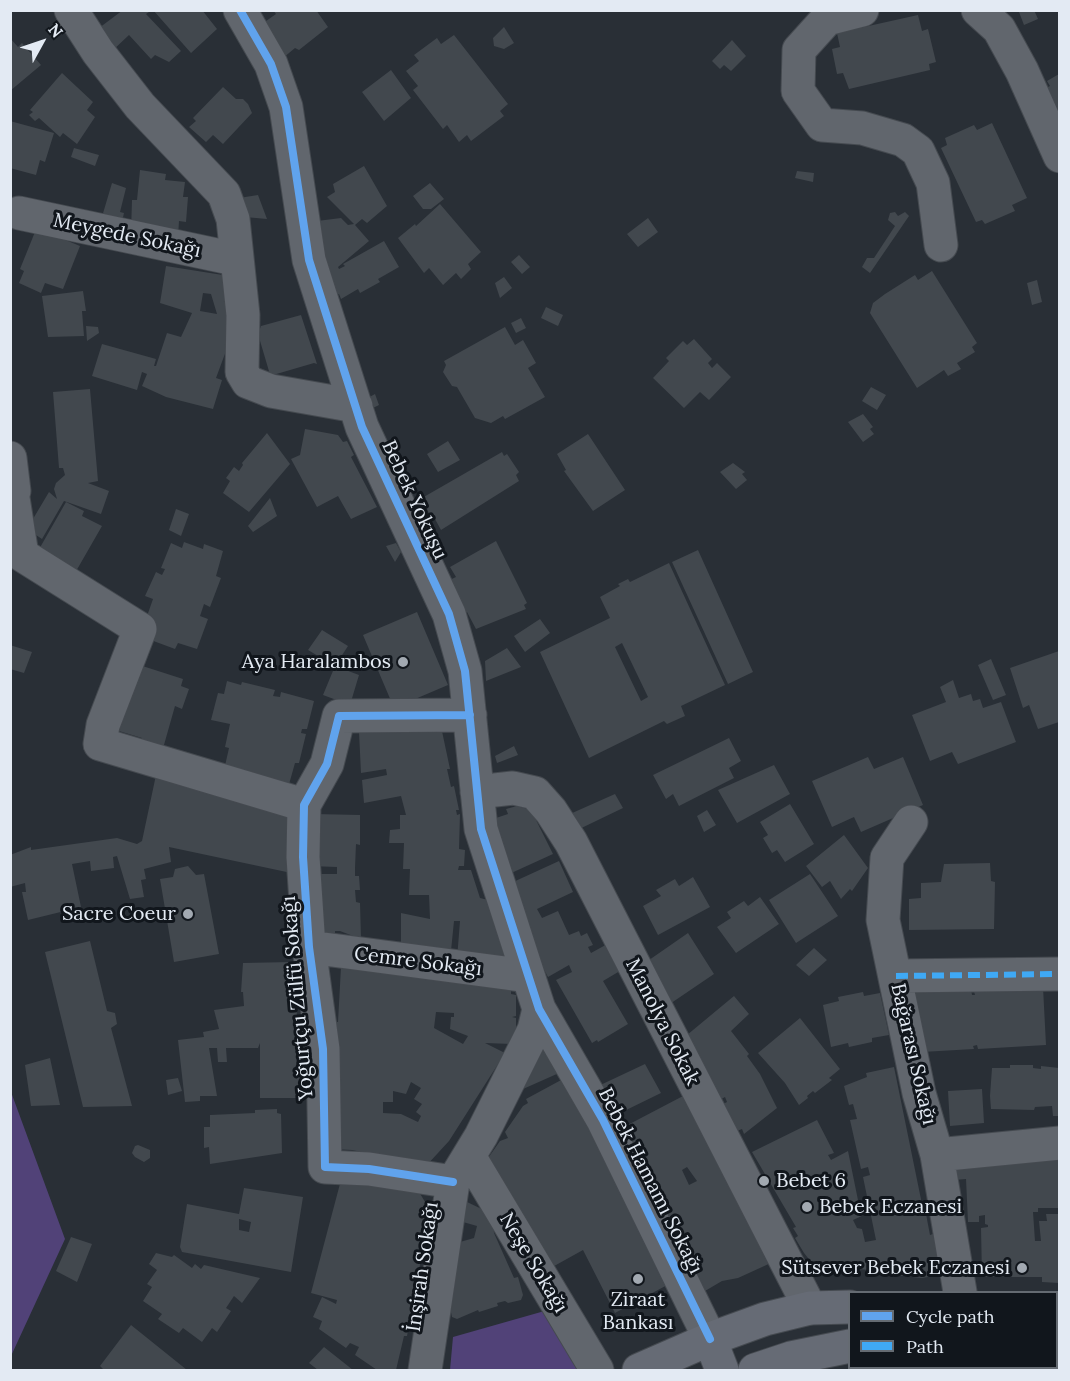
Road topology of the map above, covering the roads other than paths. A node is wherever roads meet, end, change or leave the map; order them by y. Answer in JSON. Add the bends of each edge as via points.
{"nodes":[{"id":1,"x":71,"y":10,"type":"edge"},
{"id":2,"x":240,"y":10,"type":"edge"},
{"id":3,"x":862,"y":10,"type":"edge"},
{"id":4,"x":978,"y":10,"type":"edge"},
{"id":5,"x":1059,"y":156,"type":"edge"},
{"id":6,"x":19,"y":213,"type":"dead end"},
{"id":7,"x":941,"y":245,"type":"dead end"},
{"id":8,"x":236,"y":259,"type":"junction"},
{"id":9,"x":356,"y":406,"type":"junction"},
{"id":10,"x":10,"y":458,"type":"edge"},
{"id":11,"x":12,"y":501,"type":"edge"},
{"id":12,"x":470,"y":715,"type":"junction"},
{"id":13,"x":477,"y":792,"type":"junction"},
{"id":14,"x":304,"y":806,"type":"junction"},
{"id":15,"x":911,"y":822,"type":"dead end"},
{"id":16,"x":309,"y":947,"type":"junction"},
{"id":17,"x":1059,"y":974,"type":"edge"},
{"id":18,"x":528,"y":976,"type":"junction"},
{"id":19,"x":896,"y":976,"type":"junction"},
{"id":20,"x":539,"y":1009,"type":"junction"},
{"id":21,"x":1059,"y":1143,"type":"edge"},
{"id":22,"x":937,"y":1155,"type":"junction"},
{"id":23,"x":461,"y":1169,"type":"junction"},
{"id":24,"x":960,"y":1291,"type":"edge"},
{"id":25,"x":848,"y":1307,"type":"edge"},
{"id":26,"x":810,"y":1308,"type":"junction"},
{"id":27,"x":710,"y":1339,"type":"junction"},
{"id":28,"x":848,"y":1346,"type":"edge"},
{"id":29,"x":425,"y":1371,"type":"edge"},
{"id":30,"x":597,"y":1371,"type":"edge"},
{"id":31,"x":639,"y":1371,"type":"edge"},
{"id":32,"x":722,"y":1371,"type":"edge"},
{"id":33,"x":755,"y":1371,"type":"edge"}],
"edges":[{"from":1,"to":8,"type":"street","via":[[140,106],[224,194],[233,219]]},
{"from":2,"to":9,"type":"street","name":"Bebek Yokuşu","via":[[271,64],[286,107],[309,261]]},
{"from":3,"to":7,"type":"street","via":[[827,19],[799,50],[798,91],[822,125],[862,128],[903,140],[918,151],[933,183]]},
{"from":4,"to":5,"type":"street","via":[[999,29],[1022,70]]},
{"from":6,"to":8,"type":"street","name":"Meygede Sokağı"},
{"from":8,"to":9,"type":"street","via":[[243,315],[242,372],[248,382],[271,392]]},
{"from":9,"to":12,"type":"street","name":"Bebek Yokuşu","via":[[362,427],[449,614],[465,671]]},
{"from":10,"to":11,"type":"street"},
{"from":11,"to":14,"type":"street","via":[[21,555],[140,628],[103,725],[100,744]]},
{"from":12,"to":13,"type":"street","name":"Bebek Yokuşu"},
{"from":12,"to":14,"type":"street","via":[[339,716],[327,764]]},
{"from":13,"to":18,"type":"street","name":"Bebek Yokuşu","via":[[481,829]]},
{"from":13,"to":26,"type":"street","name":"Manolya Sokak","via":[[513,788],[535,793],[551,811],[571,842]]},
{"from":14,"to":16,"type":"street","name":"Yoğurtçu Zülfü Sokağı"},
{"from":15,"to":19,"type":"street","name":"Bağarası Sokağı","via":[[887,858],[883,920]]},
{"from":16,"to":18,"type":"street","name":"Cemre Sokağı"},
{"from":16,"to":23,"type":"street","name":"Yoğurtçu Zülfü Sokağı","via":[[323,1049],[325,1167]]},
{"from":17,"to":19,"type":"street"},
{"from":18,"to":20,"type":"street","name":"Bebek Yokuşu"},
{"from":19,"to":22,"type":"street","name":"Bağarası Sokağı","via":[[919,1093]]},
{"from":20,"to":23,"type":"street","name":"İnşirah Sokağı","via":[[534,1030]]},
{"from":20,"to":27,"type":"street","name":"Bebek Hamamı Sokağı","via":[[603,1120]]},
{"from":21,"to":22,"type":"street"},
{"from":22,"to":24,"type":"street","name":"Bağarası Sokağı"},
{"from":23,"to":29,"type":"street","name":"İnşirah Sokağı"},
{"from":23,"to":30,"type":"street","name":"Neşe Sokağı"},
{"from":25,"to":26,"type":"main road"},
{"from":26,"to":27,"type":"main road"},
{"from":27,"to":31,"type":"main road"},
{"from":27,"to":32,"type":"main road"},
{"from":28,"to":33,"type":"main road"}]}
